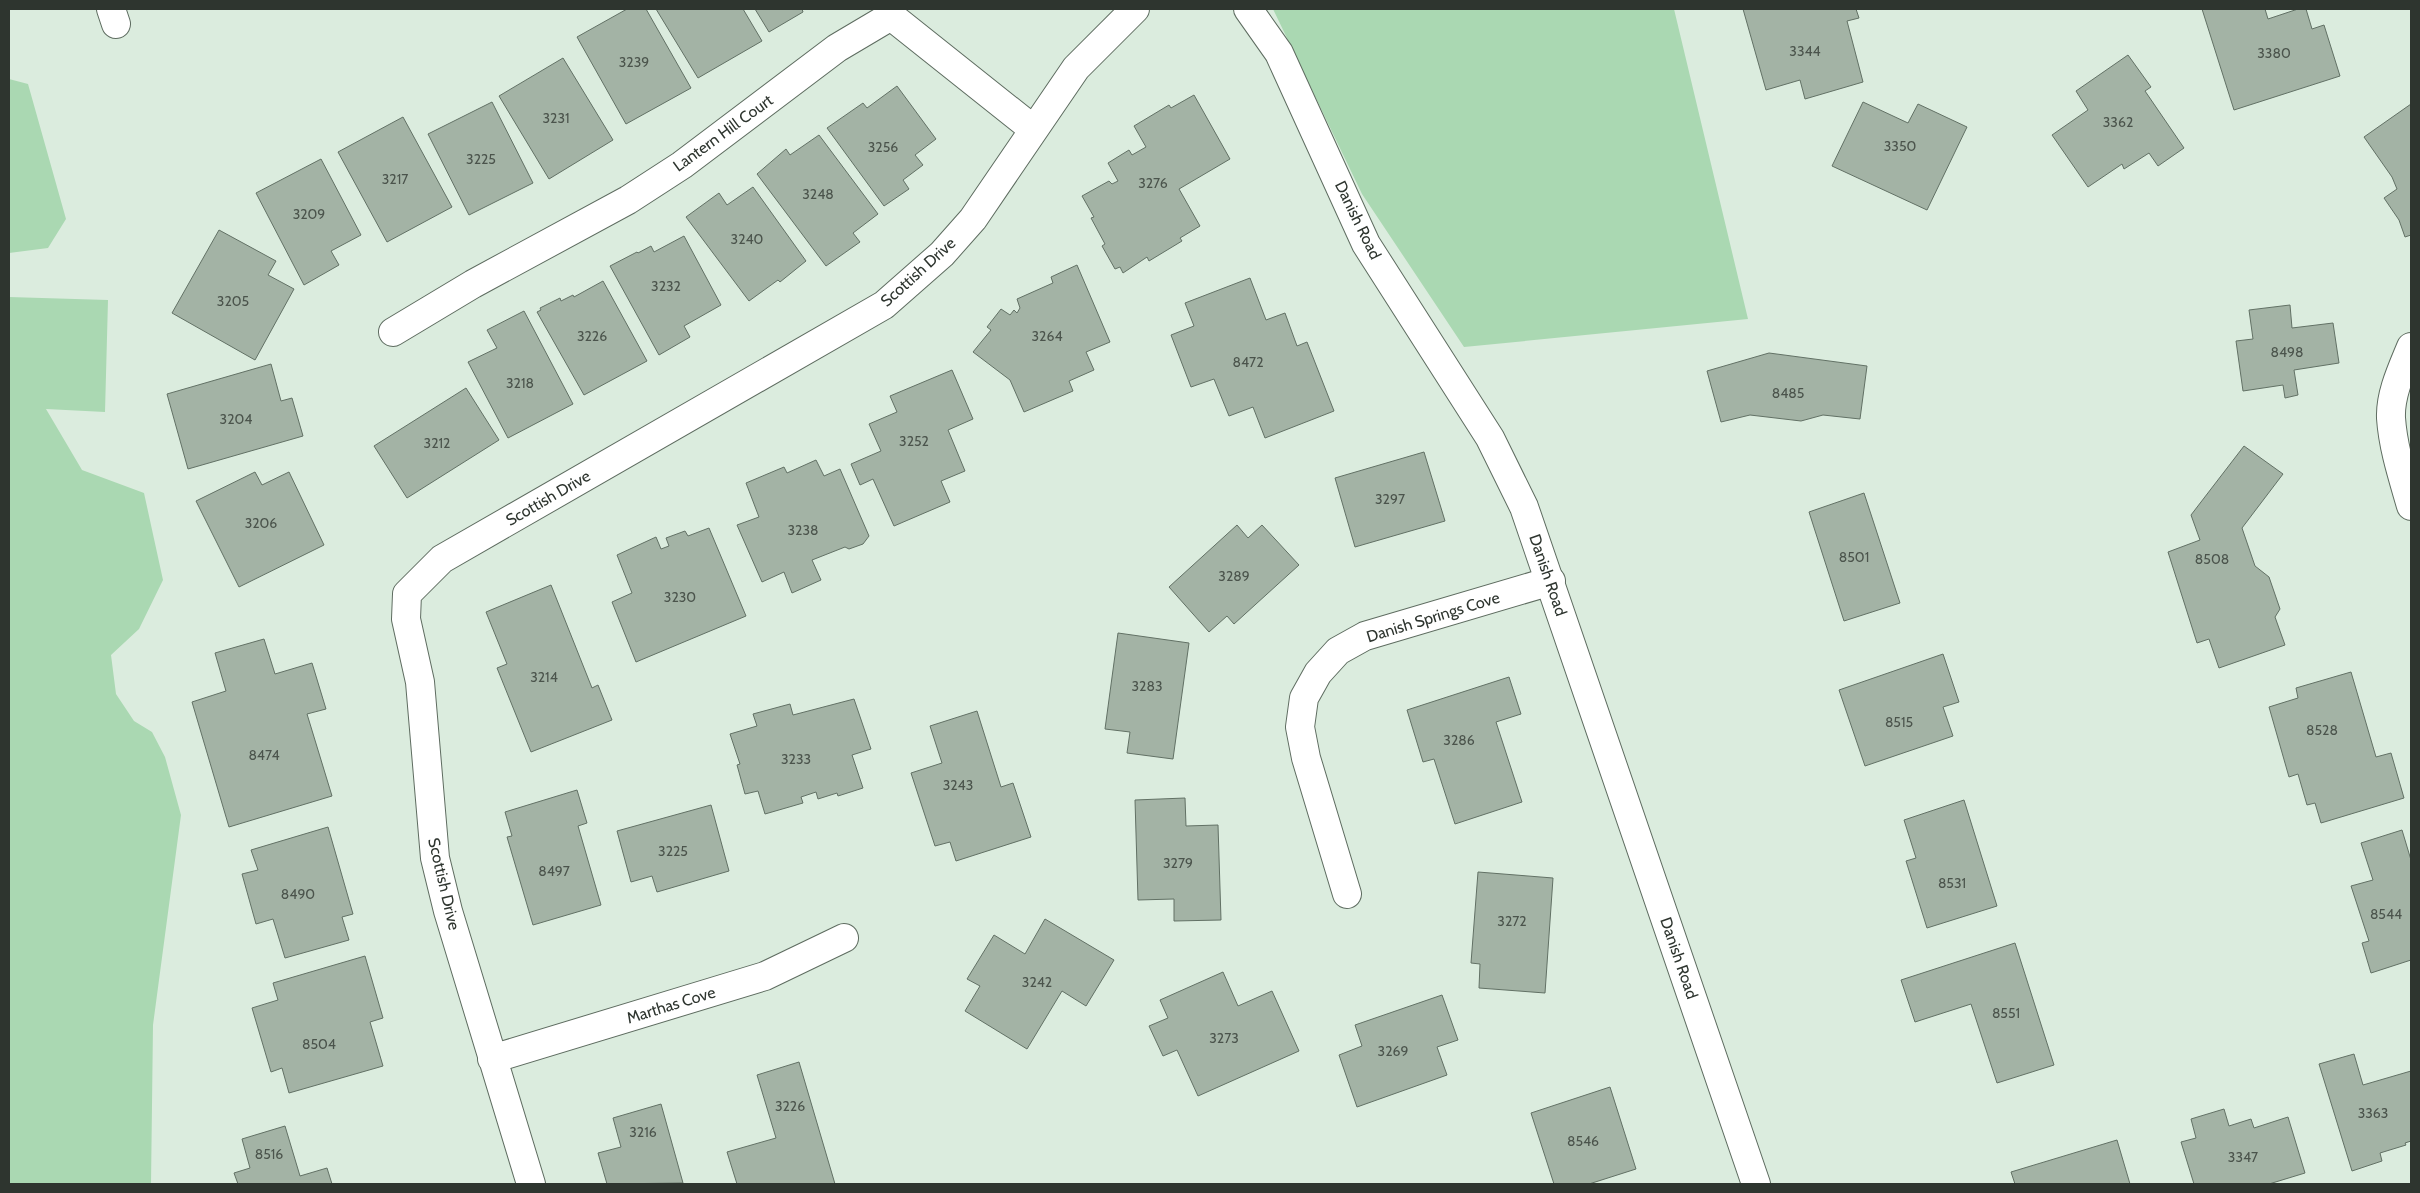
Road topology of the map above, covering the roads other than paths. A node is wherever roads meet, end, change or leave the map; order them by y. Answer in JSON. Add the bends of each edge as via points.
{"nodes":[{"id":1,"x":1134,"y":9,"type":"edge"},
{"id":2,"x":1248,"y":9,"type":"edge"},
{"id":3,"x":1033,"y":129,"type":"junction"},
{"id":4,"x":393,"y":332,"type":"dead end"},
{"id":5,"x":2411,"y":347,"type":"edge"},
{"id":6,"x":2411,"y":506,"type":"edge"},
{"id":7,"x":1551,"y":581,"type":"junction"},
{"id":8,"x":1347,"y":894,"type":"dead end"},
{"id":9,"x":844,"y":938,"type":"dead end"},
{"id":10,"x":492,"y":1060,"type":"junction"},
{"id":11,"x":531,"y":1184,"type":"edge"},
{"id":12,"x":1756,"y":1184,"type":"edge"}],
"edges":[{"from":1,"to":3,"type":"street","name":"Scottish Drive","via":[[1076,68]]},
{"from":2,"to":7,"type":"street","name":"Danish Road","via":[[1279,54],[1366,244],[1490,438],[1524,507]]},
{"from":3,"to":4,"type":"street","name":"Lantern Hill Court","via":[[890,16],[838,48],[682,165],[628,200],[473,284]]},
{"from":3,"to":10,"type":"street","name":"Scottish Drive","via":[[973,219],[942,254],[884,305],[442,559],[407,594],[406,619],[420,682],[435,858]]},
{"from":5,"to":6,"type":"street","via":[[2398,376],[2391,417]]},
{"from":7,"to":8,"type":"street","name":"Danish Springs Cove","via":[[1365,636],[1338,651],[1318,673],[1304,698],[1300,727],[1306,758]]},
{"from":7,"to":12,"type":"street","name":"Danish Road"},
{"from":9,"to":10,"type":"street","name":"Marthas Cove","via":[[765,976]]},
{"from":10,"to":11,"type":"street","name":"Scottish Drive"}]}
